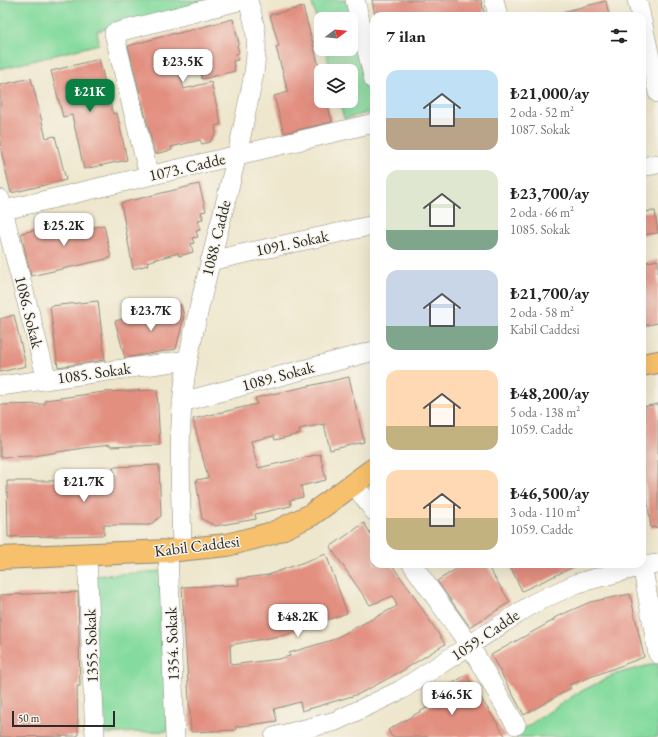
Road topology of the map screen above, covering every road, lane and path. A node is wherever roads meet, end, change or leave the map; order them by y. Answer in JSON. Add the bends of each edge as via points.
{"nodes":[{"id":1,"x":242,"y":0,"type":"edge"},
{"id":2,"x":248,"y":0,"type":"edge"},
{"id":3,"x":355,"y":0,"type":"edge"},
{"id":4,"x":494,"y":0,"type":"edge"},
{"id":5,"x":638,"y":0,"type":"edge"},
{"id":6,"x":497,"y":12,"type":"edge"},
{"id":7,"x":640,"y":12,"type":"edge"},
{"id":8,"x":646,"y":60,"type":"edge"},
{"id":9,"x":370,"y":63,"type":"edge"},
{"id":10,"x":658,"y":94,"type":"edge"},
{"id":11,"x":370,"y":124,"type":"edge"},
{"id":12,"x":237,"y":156,"type":"junction"},
{"id":13,"x":658,"y":164,"type":"edge"},
{"id":14,"x":646,"y":166,"type":"edge"},
{"id":15,"x":149,"y":176,"type":"junction"},
{"id":16,"x":1,"y":206,"type":"edge"},
{"id":17,"x":370,"y":226,"type":"edge"},
{"id":18,"x":210,"y":261,"type":"junction"},
{"id":19,"x":370,"y":352,"type":"edge"},
{"id":20,"x":188,"y":360,"type":"junction"},
{"id":21,"x":658,"y":362,"type":"edge"},
{"id":22,"x":646,"y":364,"type":"edge"},
{"id":23,"x":47,"y":380,"type":"junction"},
{"id":24,"x":0,"y":386,"type":"edge"},
{"id":25,"x":182,"y":402,"type":"junction"},
{"id":26,"x":370,"y":472,"type":"edge"},
{"id":27,"x":354,"y":484,"type":"junction"},
{"id":28,"x":370,"y":506,"type":"edge"},
{"id":29,"x":175,"y":551,"type":"junction"},
{"id":30,"x":87,"y":554,"type":"junction"},
{"id":31,"x":0,"y":558,"type":"edge"},
{"id":32,"x":647,"y":564,"type":"edge"},
{"id":33,"x":415,"y":568,"type":"edge"},
{"id":34,"x":632,"y":568,"type":"edge"},
{"id":35,"x":470,"y":646,"type":"junction"},
{"id":36,"x":658,"y":654,"type":"edge"},
{"id":37,"x":516,"y":725,"type":"dead end"},
{"id":38,"x":95,"y":737,"type":"edge"},
{"id":39,"x":175,"y":737,"type":"edge"},
{"id":40,"x":274,"y":737,"type":"edge"}],
"edges":[{"from":1,"to":15,"type":"street","via":[[114,33]]},
{"from":2,"to":12,"type":"street","name":"1088. Cadde","via":[[256,38],[255,63]]},
{"from":3,"to":9,"type":"street"},
{"from":4,"to":6,"type":"street"},
{"from":5,"to":7,"type":"street"},
{"from":8,"to":10,"type":"street"},
{"from":11,"to":12,"type":"street","name":"1073. Cadde"},
{"from":12,"to":15,"type":"street","name":"1073. Cadde"},
{"from":12,"to":18,"type":"street","name":"1088. Cadde"},
{"from":13,"to":14,"type":"street"},
{"from":15,"to":16,"type":"street","name":"1073. Cadde"},
{"from":16,"to":23,"type":"street","name":"1086. Sokak"},
{"from":17,"to":18,"type":"street","name":"1091. Sokak"},
{"from":18,"to":20,"type":"street","name":"1088. Cadde"},
{"from":19,"to":25,"type":"street","name":"1089. Sokak"},
{"from":20,"to":23,"type":"street","name":"1085. Sokak"},
{"from":20,"to":25,"type":"street","name":"1088. Cadde"},
{"from":21,"to":22,"type":"main road"},
{"from":23,"to":24,"type":"street","name":"1085. Sokak"},
{"from":25,"to":29,"type":"street","name":"1088. Cadde"},
{"from":26,"to":27,"type":"main road","name":"Kabil Caddesi"},
{"from":27,"to":28,"type":"street"},
{"from":27,"to":29,"type":"main road","name":"Kabil Caddesi","via":[[311,515],[273,533],[227,545]]},
{"from":29,"to":30,"type":"main road","name":"Kabil Caddesi"},
{"from":29,"to":39,"type":"street","name":"1354. Sokak"},
{"from":30,"to":31,"type":"main road","name":"Kabil Caddesi"},
{"from":30,"to":38,"type":"street","name":"1355. Sokak"},
{"from":32,"to":36,"type":"street"},
{"from":33,"to":35,"type":"street"},
{"from":34,"to":35,"type":"street","name":"1059. Cadde","via":[[578,583],[534,603]]},
{"from":35,"to":37,"type":"street"},
{"from":35,"to":40,"type":"street","name":"1059. Cadde","via":[[402,690],[343,718]]}]}
